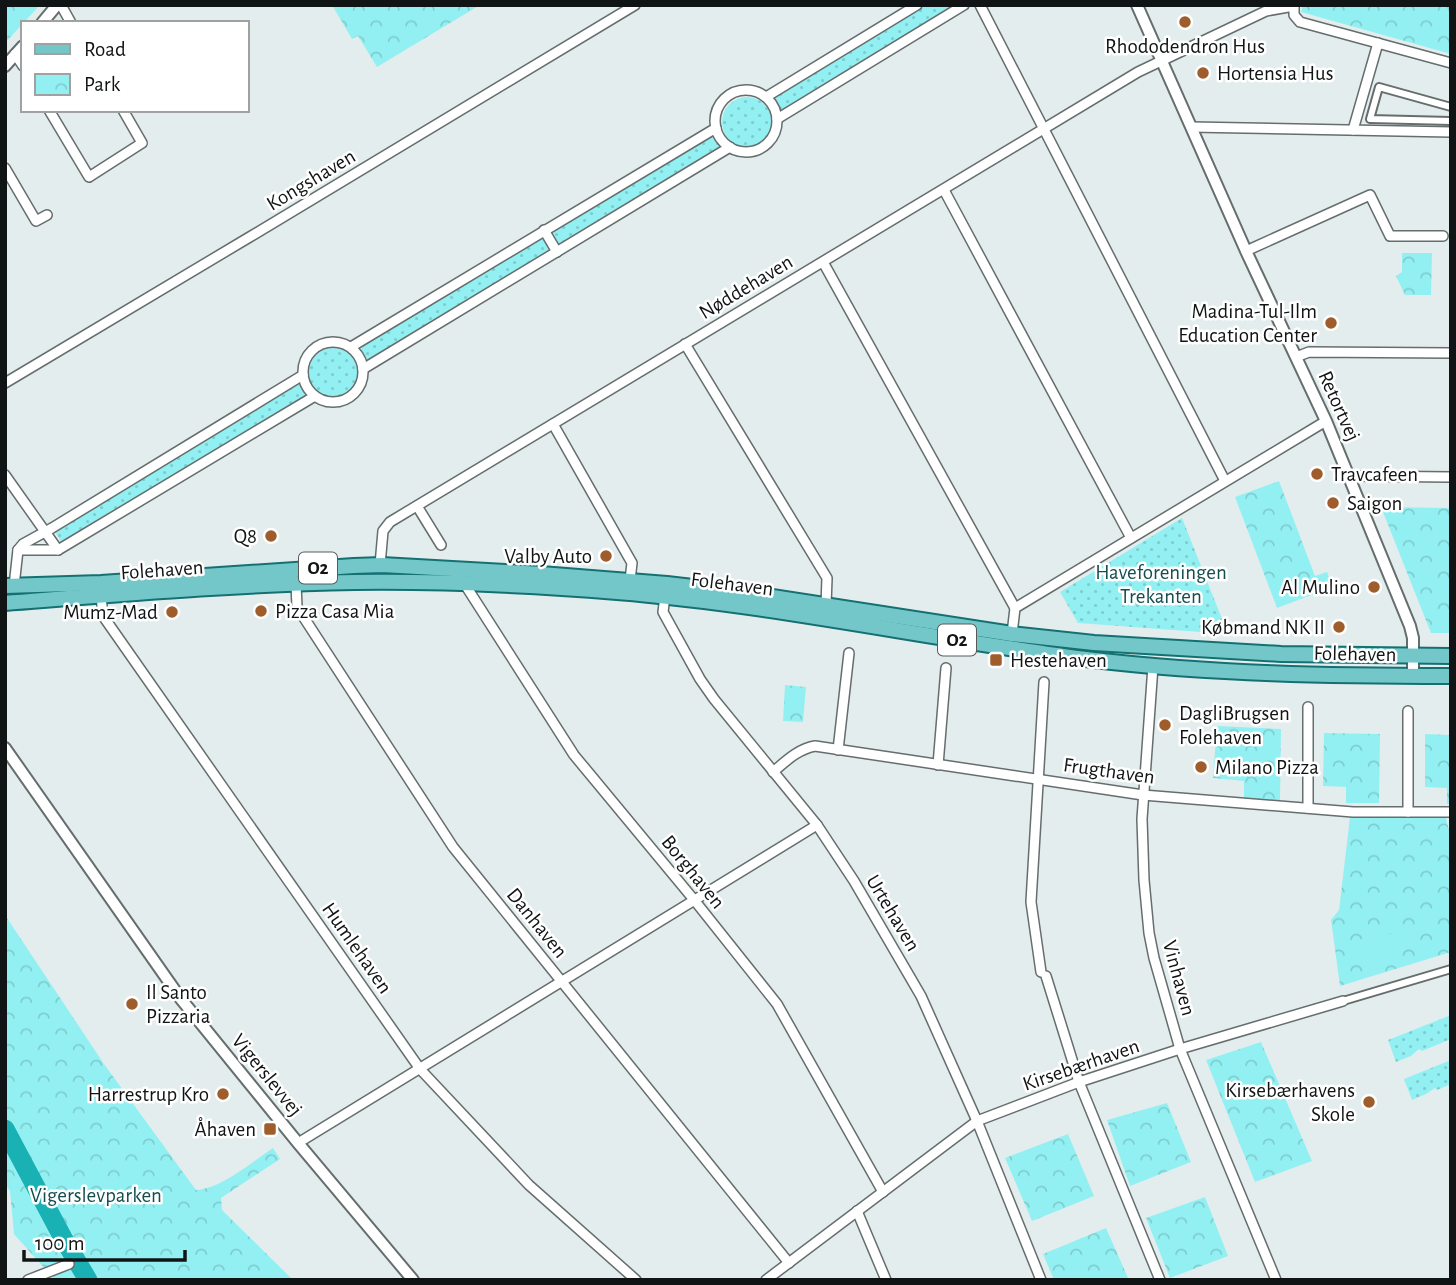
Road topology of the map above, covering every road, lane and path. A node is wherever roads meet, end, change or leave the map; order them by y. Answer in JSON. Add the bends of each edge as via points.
{"nodes":[{"id":1,"x":59,"y":5,"type":"edge"},
{"id":2,"x":635,"y":5,"type":"edge"},
{"id":3,"x":917,"y":5,"type":"edge"},
{"id":4,"x":964,"y":5,"type":"edge"},
{"id":5,"x":980,"y":5,"type":"edge"},
{"id":6,"x":1137,"y":5,"type":"edge"},
{"id":7,"x":1294,"y":6,"type":"edge"},
{"id":8,"x":44,"y":21,"type":"edge"},
{"id":9,"x":70,"y":21,"type":"edge"},
{"id":10,"x":1378,"y":43,"type":"junction"},
{"id":11,"x":19,"y":50,"type":"edge"},
{"id":12,"x":1161,"y":61,"type":"junction"},
{"id":13,"x":1451,"y":63,"type":"edge"},
{"id":14,"x":5,"y":66,"type":"edge"},
{"id":15,"x":765,"y":97,"type":"junction"},
{"id":16,"x":1451,"y":107,"type":"edge"},
{"id":17,"x":50,"y":112,"type":"edge"},
{"id":18,"x":124,"y":112,"type":"edge"},
{"id":19,"x":776,"y":119,"type":"junction"},
{"id":20,"x":1451,"y":121,"type":"edge"},
{"id":21,"x":1191,"y":127,"type":"junction"},
{"id":22,"x":716,"y":128,"type":"junction"},
{"id":23,"x":1043,"y":129,"type":"junction"},
{"id":24,"x":1353,"y":130,"type":"junction"},
{"id":25,"x":1451,"y":132,"type":"edge"},
{"id":26,"x":730,"y":147,"type":"junction"},
{"id":27,"x":5,"y":168,"type":"edge"},
{"id":28,"x":944,"y":190,"type":"junction"},
{"id":29,"x":47,"y":215,"type":"dead end"},
{"id":30,"x":544,"y":230,"type":"junction"},
{"id":31,"x":1443,"y":236,"type":"dead end"},
{"id":32,"x":1246,"y":251,"type":"junction"},
{"id":33,"x":557,"y":253,"type":"junction"},
{"id":34,"x":823,"y":262,"type":"junction"},
{"id":35,"x":685,"y":344,"type":"junction"},
{"id":36,"x":351,"y":347,"type":"junction"},
{"id":37,"x":1451,"y":353,"type":"edge"},
{"id":38,"x":1296,"y":357,"type":"junction"},
{"id":39,"x":363,"y":369,"type":"junction"},
{"id":40,"x":303,"y":375,"type":"junction"},
{"id":41,"x":5,"y":383,"type":"edge"},
{"id":42,"x":314,"y":396,"type":"junction"},
{"id":43,"x":1326,"y":421,"type":"junction"},
{"id":44,"x":553,"y":424,"type":"junction"},
{"id":45,"x":5,"y":475,"type":"edge"},
{"id":46,"x":1350,"y":476,"type":"junction"},
{"id":47,"x":1451,"y":477,"type":"edge"},
{"id":48,"x":1225,"y":481,"type":"junction"},
{"id":49,"x":417,"y":506,"type":"junction"},
{"id":50,"x":45,"y":532,"type":"junction"},
{"id":51,"x":1131,"y":538,"type":"junction"},
{"id":52,"x":441,"y":545,"type":"dead end"},
{"id":53,"x":18,"y":550,"type":"junction"},
{"id":54,"x":58,"y":550,"type":"junction"},
{"id":55,"x":380,"y":565,"type":"junction"},
{"id":56,"x":630,"y":580,"type":"junction"},
{"id":57,"x":464,"y":583,"type":"junction"},
{"id":58,"x":296,"y":584,"type":"junction"},
{"id":59,"x":9,"y":586,"type":"edge"},
{"id":60,"x":101,"y":596,"type":"junction"},
{"id":61,"x":665,"y":596,"type":"junction"},
{"id":62,"x":5,"y":603,"type":"edge"},
{"id":63,"x":826,"y":605,"type":"junction"},
{"id":64,"x":1015,"y":608,"type":"junction"},
{"id":65,"x":1012,"y":634,"type":"junction"},
{"id":66,"x":849,"y":653,"type":"dead end"},
{"id":67,"x":1413,"y":656,"type":"junction"},
{"id":68,"x":1451,"y":656,"type":"edge"},
{"id":69,"x":1153,"y":666,"type":"junction"},
{"id":70,"x":946,"y":668,"type":"dead end"},
{"id":71,"x":1413,"y":676,"type":"junction"},
{"id":72,"x":1451,"y":676,"type":"edge"},
{"id":73,"x":1044,"y":682,"type":"dead end"},
{"id":74,"x":1308,"y":708,"type":"dead end"},
{"id":75,"x":1408,"y":711,"type":"dead end"},
{"id":76,"x":5,"y":748,"type":"edge"},
{"id":77,"x":838,"y":750,"type":"junction"},
{"id":78,"x":938,"y":765,"type":"junction"},
{"id":79,"x":773,"y":772,"type":"junction"},
{"id":80,"x":1038,"y":779,"type":"junction"},
{"id":81,"x":1143,"y":794,"type":"junction"},
{"id":82,"x":1308,"y":808,"type":"junction"},
{"id":83,"x":1408,"y":812,"type":"junction"},
{"id":84,"x":1451,"y":812,"type":"edge"},
{"id":85,"x":817,"y":825,"type":"junction"},
{"id":86,"x":695,"y":901,"type":"junction"},
{"id":87,"x":1451,"y":969,"type":"edge"},
{"id":88,"x":562,"y":982,"type":"junction"},
{"id":89,"x":1343,"y":1001,"type":"joint"},
{"id":90,"x":1180,"y":1049,"type":"junction"},
{"id":91,"x":420,"y":1069,"type":"junction"},
{"id":92,"x":1079,"y":1082,"type":"junction"},
{"id":93,"x":977,"y":1121,"type":"junction"},
{"id":94,"x":298,"y":1143,"type":"junction"},
{"id":95,"x":883,"y":1192,"type":"junction"},
{"id":96,"x":857,"y":1212,"type":"junction"},
{"id":97,"x":789,"y":1263,"type":"junction"},
{"id":98,"x":69,"y":1264,"type":"dead end"},
{"id":99,"x":28,"y":1280,"type":"edge"},
{"id":100,"x":413,"y":1280,"type":"edge"},
{"id":101,"x":636,"y":1280,"type":"edge"},
{"id":102,"x":766,"y":1280,"type":"edge"},
{"id":103,"x":886,"y":1280,"type":"edge"},
{"id":104,"x":1041,"y":1280,"type":"edge"},
{"id":105,"x":1160,"y":1280,"type":"edge"},
{"id":106,"x":1276,"y":1280,"type":"edge"}],
"edges":[{"from":1,"to":8,"type":"street"},
{"from":1,"to":9,"type":"street"},
{"from":2,"to":41,"type":"street","name":"Kongshaven"},
{"from":3,"to":15,"type":"street"},
{"from":4,"to":19,"type":"street"},
{"from":5,"to":23,"type":"street"},
{"from":6,"to":12,"type":"street","name":"Retortvej"},
{"from":7,"to":10,"type":"street","via":[[1300,22]]},
{"from":7,"to":12,"type":"street","name":"Nøddehaven","via":[[1266,11]]},
{"from":10,"to":13,"type":"street"},
{"from":10,"to":24,"type":"street"},
{"from":11,"to":14,"type":"street"},
{"from":12,"to":21,"type":"street","name":"Retortvej"},
{"from":12,"to":23,"type":"street","name":"Nøddehaven"},
{"from":15,"to":19,"type":"street"},
{"from":15,"to":22,"type":"street","via":[[748,90],[730,94],[717,108]]},
{"from":16,"to":20,"type":"street","via":[[1379,87],[1370,119]]},
{"from":17,"to":18,"type":"street","via":[[89,177],[142,143]]},
{"from":19,"to":26,"type":"street","via":[[772,136],[760,148],[739,151]]},
{"from":21,"to":24,"type":"street"},
{"from":21,"to":32,"type":"street","name":"Retortvej"},
{"from":22,"to":26,"type":"street"},
{"from":22,"to":30,"type":"street"},
{"from":23,"to":28,"type":"street","name":"Nøddehaven"},
{"from":23,"to":48,"type":"street"},
{"from":24,"to":25,"type":"street"},
{"from":26,"to":33,"type":"street"},
{"from":27,"to":29,"type":"street","via":[[36,221]]},
{"from":28,"to":34,"type":"street","name":"Nøddehaven"},
{"from":28,"to":51,"type":"street"},
{"from":30,"to":33,"type":"street"},
{"from":30,"to":36,"type":"street"},
{"from":31,"to":32,"type":"street","via":[[1390,236],[1370,195]]},
{"from":32,"to":38,"type":"street","name":"Retortvej"},
{"from":33,"to":39,"type":"street"},
{"from":34,"to":35,"type":"street","name":"Nøddehaven"},
{"from":34,"to":64,"type":"street"},
{"from":35,"to":44,"type":"street","name":"Nøddehaven"},
{"from":35,"to":63,"type":"street","via":[[827,578]]},
{"from":36,"to":39,"type":"street"},
{"from":36,"to":40,"type":"street","via":[[333,341],[316,346],[303,364]]},
{"from":37,"to":38,"type":"street","via":[[1309,352]]},
{"from":38,"to":43,"type":"street","name":"Retortvej"},
{"from":39,"to":42,"type":"street","via":[[360,385],[349,398],[328,402]]},
{"from":40,"to":42,"type":"street"},
{"from":40,"to":50,"type":"street"},
{"from":42,"to":54,"type":"street"},
{"from":43,"to":46,"type":"street","name":"Retortvej"},
{"from":43,"to":48,"type":"street"},
{"from":44,"to":49,"type":"street","name":"Nøddehaven"},
{"from":44,"to":56,"type":"street","via":[[632,563]]},
{"from":45,"to":50,"type":"street"},
{"from":46,"to":47,"type":"street"},
{"from":46,"to":67,"type":"street","name":"Retortvej","via":[[1410,626]]},
{"from":48,"to":51,"type":"street"},
{"from":49,"to":52,"type":"street"},
{"from":49,"to":55,"type":"street","name":"Nøddehaven","via":[[383,531]]},
{"from":50,"to":53,"type":"street"},
{"from":50,"to":54,"type":"street"},
{"from":51,"to":64,"type":"street"},
{"from":53,"to":54,"type":"street"},
{"from":53,"to":59,"type":"street"},
{"from":55,"to":56,"type":"main road","name":"Folehaven","number":"O2"},
{"from":55,"to":59,"type":"main road","name":"Folehaven","number":"O2"},
{"from":56,"to":63,"type":"main road","name":"Folehaven","number":"O2"},
{"from":57,"to":58,"type":"main road","name":"Folehaven","number":"O2"},
{"from":57,"to":61,"type":"main road","name":"Folehaven","number":"O2"},
{"from":57,"to":86,"type":"street","name":"Borghaven","via":[[574,755]]},
{"from":58,"to":60,"type":"main road","name":"Folehaven","number":"O2"},
{"from":58,"to":88,"type":"street","name":"Danhaven","via":[[297,607],[453,847]]},
{"from":60,"to":62,"type":"main road","name":"Folehaven","number":"O2"},
{"from":60,"to":91,"type":"street","name":"Humlehaven","via":[[103,616]]},
{"from":61,"to":69,"type":"main road","name":"Folehaven","number":"O2"},
{"from":61,"to":79,"type":"street","name":"Urtehaven","via":[[663,612],[700,679]]},
{"from":63,"to":65,"type":"main road","name":"Folehaven","number":"O2"},
{"from":64,"to":65,"type":"street"},
{"from":65,"to":67,"type":"main road","name":"Folehaven","number":"O2","via":[[1198,650]]},
{"from":66,"to":77,"type":"street"},
{"from":67,"to":68,"type":"main road","name":"Folehaven","number":"O2"},
{"from":67,"to":71,"type":"street","name":"Retortvej"},
{"from":69,"to":71,"type":"main road","name":"Folehaven","number":"O2"},
{"from":69,"to":81,"type":"street","name":"Vinhaven"},
{"from":70,"to":78,"type":"street"},
{"from":71,"to":72,"type":"main road","name":"Folehaven","number":"O2"},
{"from":73,"to":80,"type":"street"},
{"from":74,"to":82,"type":"street"},
{"from":75,"to":83,"type":"street"},
{"from":76,"to":94,"type":"street","name":"Vigerslevvej","via":[[180,999]]},
{"from":77,"to":78,"type":"street","name":"Frugthaven"},
{"from":77,"to":79,"type":"street","name":"Frugthaven","via":[[807,748]]},
{"from":78,"to":80,"type":"street","name":"Frugthaven"},
{"from":79,"to":85,"type":"street","name":"Urtehaven"},
{"from":80,"to":81,"type":"street","name":"Frugthaven"},
{"from":80,"to":92,"type":"street","via":[[1031,902],[1044,974]]},
{"from":81,"to":82,"type":"street","name":"Frugthaven"},
{"from":81,"to":90,"type":"street","name":"Vinhaven","via":[[1149,933]]},
{"from":82,"to":83,"type":"street","name":"Frugthaven"},
{"from":83,"to":84,"type":"street","name":"Frugthaven"},
{"from":85,"to":86,"type":"street"},
{"from":85,"to":93,"type":"street","name":"Urtehaven","via":[[921,996]]},
{"from":86,"to":88,"type":"street"},
{"from":86,"to":95,"type":"street","name":"Borghaven","via":[[777,1004]]},
{"from":87,"to":89,"type":"street","name":"Kirsebærhaven"},
{"from":88,"to":91,"type":"street"},
{"from":88,"to":97,"type":"street","name":"Danhaven"},
{"from":89,"to":90,"type":"street","name":"Kirsebærhaven"},
{"from":90,"to":92,"type":"street","name":"Kirsebærhaven"},
{"from":90,"to":106,"type":"street","name":"Vinhaven"},
{"from":91,"to":94,"type":"street"},
{"from":91,"to":101,"type":"street","name":"Humlehaven","via":[[529,1185]]},
{"from":92,"to":93,"type":"street","name":"Kirsebærhaven"},
{"from":92,"to":105,"type":"street"},
{"from":93,"to":95,"type":"street","name":"Kirsebærhaven"},
{"from":93,"to":104,"type":"street","name":"Urtehaven"},
{"from":94,"to":100,"type":"street","name":"Vigerslevvej"},
{"from":95,"to":96,"type":"street","name":"Kirsebærhaven"},
{"from":96,"to":97,"type":"street","name":"Kirsebærhaven"},
{"from":96,"to":103,"type":"street"},
{"from":97,"to":102,"type":"street","name":"Kirsebærhaven"},
{"from":98,"to":99,"type":"street"}]}
